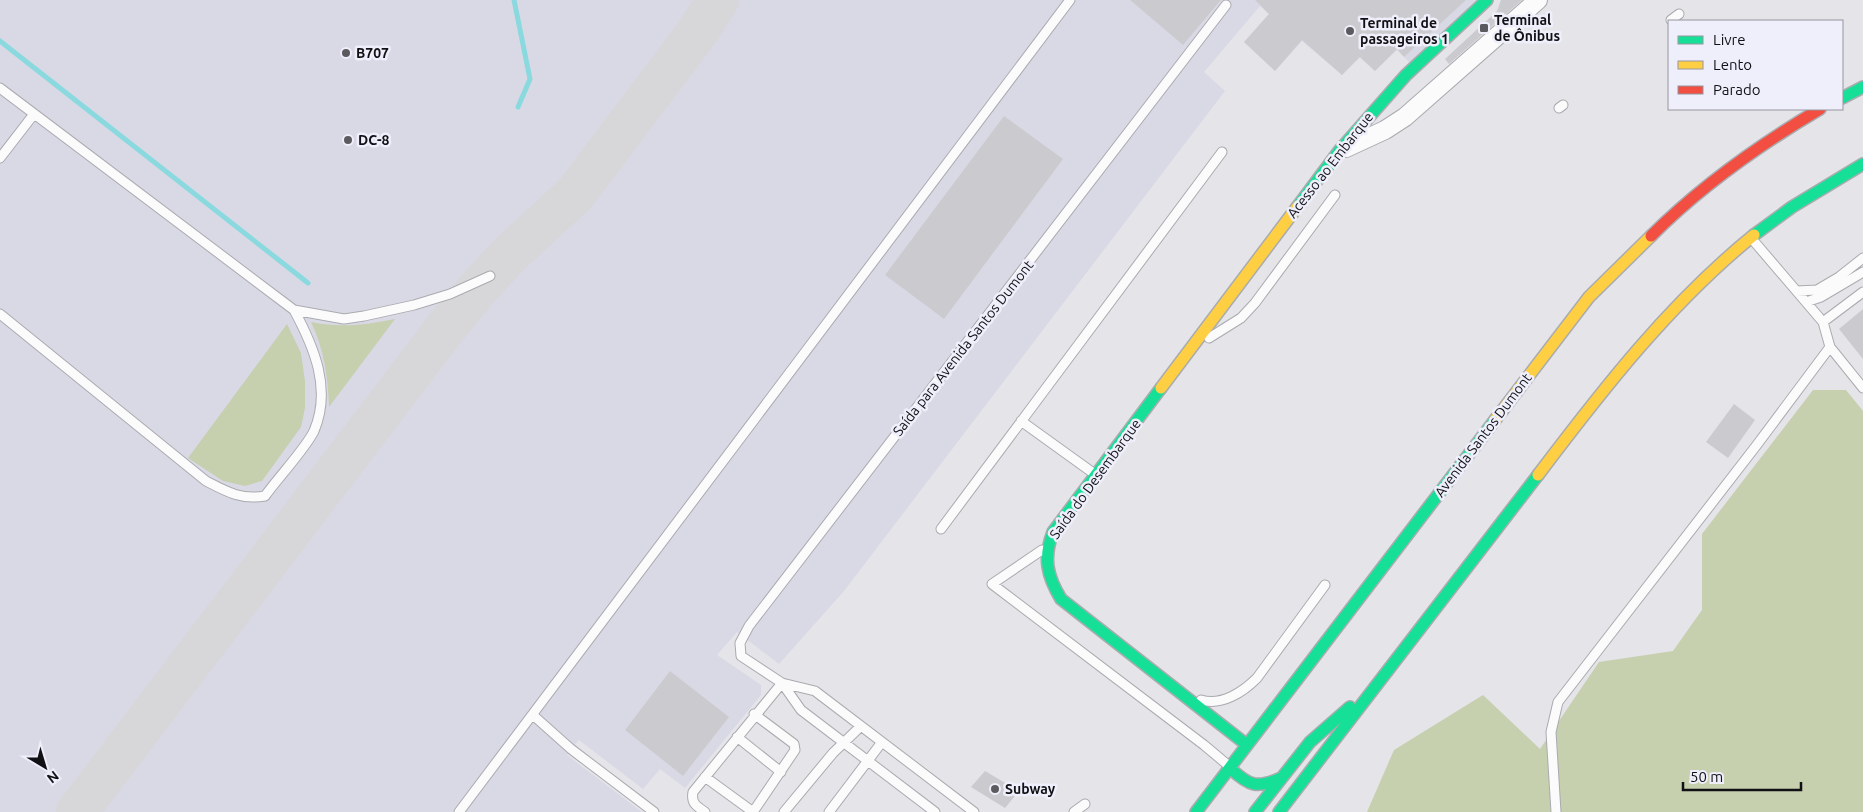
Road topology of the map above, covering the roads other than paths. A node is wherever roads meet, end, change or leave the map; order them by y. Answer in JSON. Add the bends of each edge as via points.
{"nodes":[{"id":1,"x":1070,"y":0,"type":"edge"},
{"id":2,"x":1487,"y":0,"type":"edge"},
{"id":3,"x":1538,"y":0,"type":"edge"},
{"id":4,"x":1226,"y":5,"type":"dead end"},
{"id":5,"x":1863,"y":87,"type":"edge"},
{"id":6,"x":0,"y":88,"type":"edge"},
{"id":7,"x":1843,"y":97,"type":"edge"},
{"id":8,"x":1818,"y":110,"type":"edge"},
{"id":9,"x":34,"y":114,"type":"junction"},
{"id":10,"x":1339,"y":151,"type":"junction"},
{"id":11,"x":1222,"y":152,"type":"dead end"},
{"id":12,"x":0,"y":158,"type":"edge"},
{"id":13,"x":1863,"y":164,"type":"edge"},
{"id":14,"x":1335,"y":195,"type":"dead end"},
{"id":15,"x":1750,"y":237,"type":"junction"},
{"id":16,"x":1863,"y":258,"type":"edge"},
{"id":17,"x":1863,"y":272,"type":"edge"},
{"id":18,"x":490,"y":276,"type":"dead end"},
{"id":19,"x":1797,"y":291,"type":"junction"},
{"id":20,"x":1863,"y":292,"type":"edge"},
{"id":21,"x":1806,"y":302,"type":"junction"},
{"id":22,"x":294,"y":310,"type":"junction"},
{"id":23,"x":0,"y":314,"type":"edge"},
{"id":24,"x":1823,"y":322,"type":"junction"},
{"id":25,"x":1192,"y":346,"type":"junction"},
{"id":26,"x":1830,"y":347,"type":"junction"},
{"id":27,"x":1863,"y":388,"type":"edge"},
{"id":28,"x":1021,"y":421,"type":"junction"},
{"id":29,"x":1096,"y":475,"type":"junction"},
{"id":30,"x":941,"y":529,"type":"dead end"},
{"id":31,"x":1047,"y":547,"type":"junction"},
{"id":32,"x":1325,"y":585,"type":"dead end"},
{"id":33,"x":782,"y":683,"type":"junction"},
{"id":34,"x":1371,"y":694,"type":"junction"},
{"id":35,"x":1186,"y":696,"type":"junction"},
{"id":36,"x":754,"y":714,"type":"junction"},
{"id":37,"x":534,"y":716,"type":"junction"},
{"id":38,"x":861,"y":726,"type":"junction"},
{"id":39,"x":737,"y":736,"type":"junction"},
{"id":40,"x":842,"y":742,"type":"junction"},
{"id":41,"x":882,"y":742,"type":"junction"},
{"id":42,"x":1248,"y":745,"type":"junction"},
{"id":43,"x":868,"y":761,"type":"junction"},
{"id":44,"x":1230,"y":768,"type":"junction"},
{"id":45,"x":781,"y":772,"type":"junction"},
{"id":46,"x":705,"y":777,"type":"junction"},
{"id":47,"x":1281,"y":778,"type":"junction"},
{"id":48,"x":459,"y":812,"type":"edge"},
{"id":49,"x":654,"y":812,"type":"edge"},
{"id":50,"x":705,"y":812,"type":"edge"},
{"id":51,"x":753,"y":812,"type":"edge"},
{"id":52,"x":784,"y":812,"type":"edge"},
{"id":53,"x":828,"y":812,"type":"edge"},
{"id":54,"x":935,"y":812,"type":"edge"},
{"id":55,"x":974,"y":812,"type":"edge"},
{"id":56,"x":1074,"y":812,"type":"edge"},
{"id":57,"x":1082,"y":812,"type":"edge"},
{"id":58,"x":1196,"y":812,"type":"edge"},
{"id":59,"x":1255,"y":812,"type":"edge"},
{"id":60,"x":1279,"y":812,"type":"edge"},
{"id":61,"x":1556,"y":812,"type":"edge"}],
"edges":[{"from":1,"to":37,"type":"lane"},
{"from":2,"to":10,"type":"main road","name":"Acesso ao Embarque","via":[[1406,75]]},
{"from":3,"to":10,"type":"street","via":[[1405,117]]},
{"from":4,"to":33,"type":"lane","name":"Saída para Avenida Santos Dumont","via":[[749,626],[740,643],[741,656]]},
{"from":5,"to":7,"type":"main road"},
{"from":6,"to":9,"type":"lane"},
{"from":8,"to":42,"type":"main road","name":"Avenida Santos Dumont","via":[[1766,142],[1685,202],[1589,297]]},
{"from":9,"to":12,"type":"lane"},
{"from":9,"to":22,"type":"lane"},
{"from":10,"to":25,"type":"main road","name":"Acesso ao Embarque"},
{"from":11,"to":28,"type":"lane"},
{"from":13,"to":15,"type":"main road"},
{"from":14,"to":25,"type":"lane","name":"Saída do Desembarque","via":[[1241,318]]},
{"from":15,"to":19,"type":"lane"},
{"from":15,"to":34,"type":"main road","via":[[1679,304],[1597,397]]},
{"from":16,"to":19,"type":"lane","via":[[1839,278],[1817,290]]},
{"from":17,"to":21,"type":"lane","via":[[1822,297]]},
{"from":18,"to":22,"type":"lane","via":[[414,306],[364,316],[344,319]]},
{"from":19,"to":21,"type":"lane"},
{"from":20,"to":24,"type":"lane"},
{"from":21,"to":24,"type":"lane"},
{"from":22,"to":23,"type":"lane","via":[[317,358],[320,410],[314,432],[264,496],[252,498],[234,496],[206,481]]},
{"from":24,"to":26,"type":"lane"},
{"from":25,"to":29,"type":"main road","name":"Saída do Desembarque"},
{"from":26,"to":27,"type":"lane"},
{"from":26,"to":61,"type":"lane","via":[[1558,702],[1551,732]]},
{"from":28,"to":29,"type":"lane"},
{"from":28,"to":30,"type":"lane"},
{"from":29,"to":31,"type":"main road","name":"Saída do Desembarque","via":[[1053,532]]},
{"from":31,"to":35,"type":"main road","name":"Saída do Desembarque","via":[[1049,581],[1061,599]]},
{"from":31,"to":44,"type":"lane","via":[[992,584]]},
{"from":32,"to":35,"type":"lane","via":[[1246,689],[1226,700],[1207,702]]},
{"from":33,"to":36,"type":"lane"},
{"from":33,"to":38,"type":"lane","via":[[815,691]]},
{"from":33,"to":40,"type":"lane","via":[[802,710]]},
{"from":34,"to":47,"type":"main road","via":[[1336,716]]},
{"from":34,"to":60,"type":"main road"},
{"from":35,"to":42,"type":"main road","name":"Saída do Desembarque"},
{"from":36,"to":39,"type":"lane"},
{"from":36,"to":45,"type":"lane","via":[[794,744],[795,750]]},
{"from":37,"to":48,"type":"lane"},
{"from":37,"to":49,"type":"lane","via":[[571,749]]},
{"from":38,"to":40,"type":"lane"},
{"from":38,"to":41,"type":"lane"},
{"from":39,"to":45,"type":"lane"},
{"from":39,"to":46,"type":"lane"},
{"from":40,"to":43,"type":"lane"},
{"from":40,"to":52,"type":"lane"},
{"from":41,"to":43,"type":"lane"},
{"from":41,"to":55,"type":"lane"},
{"from":42,"to":44,"type":"main road","name":"Avenida Santos Dumont"},
{"from":43,"to":53,"type":"lane"},
{"from":43,"to":54,"type":"lane"},
{"from":44,"to":47,"type":"main road","via":[[1256,786],[1265,786]]},
{"from":44,"to":58,"type":"main road","name":"Avenida Santos Dumont"},
{"from":45,"to":51,"type":"lane"},
{"from":46,"to":50,"type":"lane","via":[[693,792],[692,799]]},
{"from":46,"to":51,"type":"lane"},
{"from":47,"to":59,"type":"main road"},
{"from":56,"to":57,"type":"lane","via":[[1085,804]]}]}
